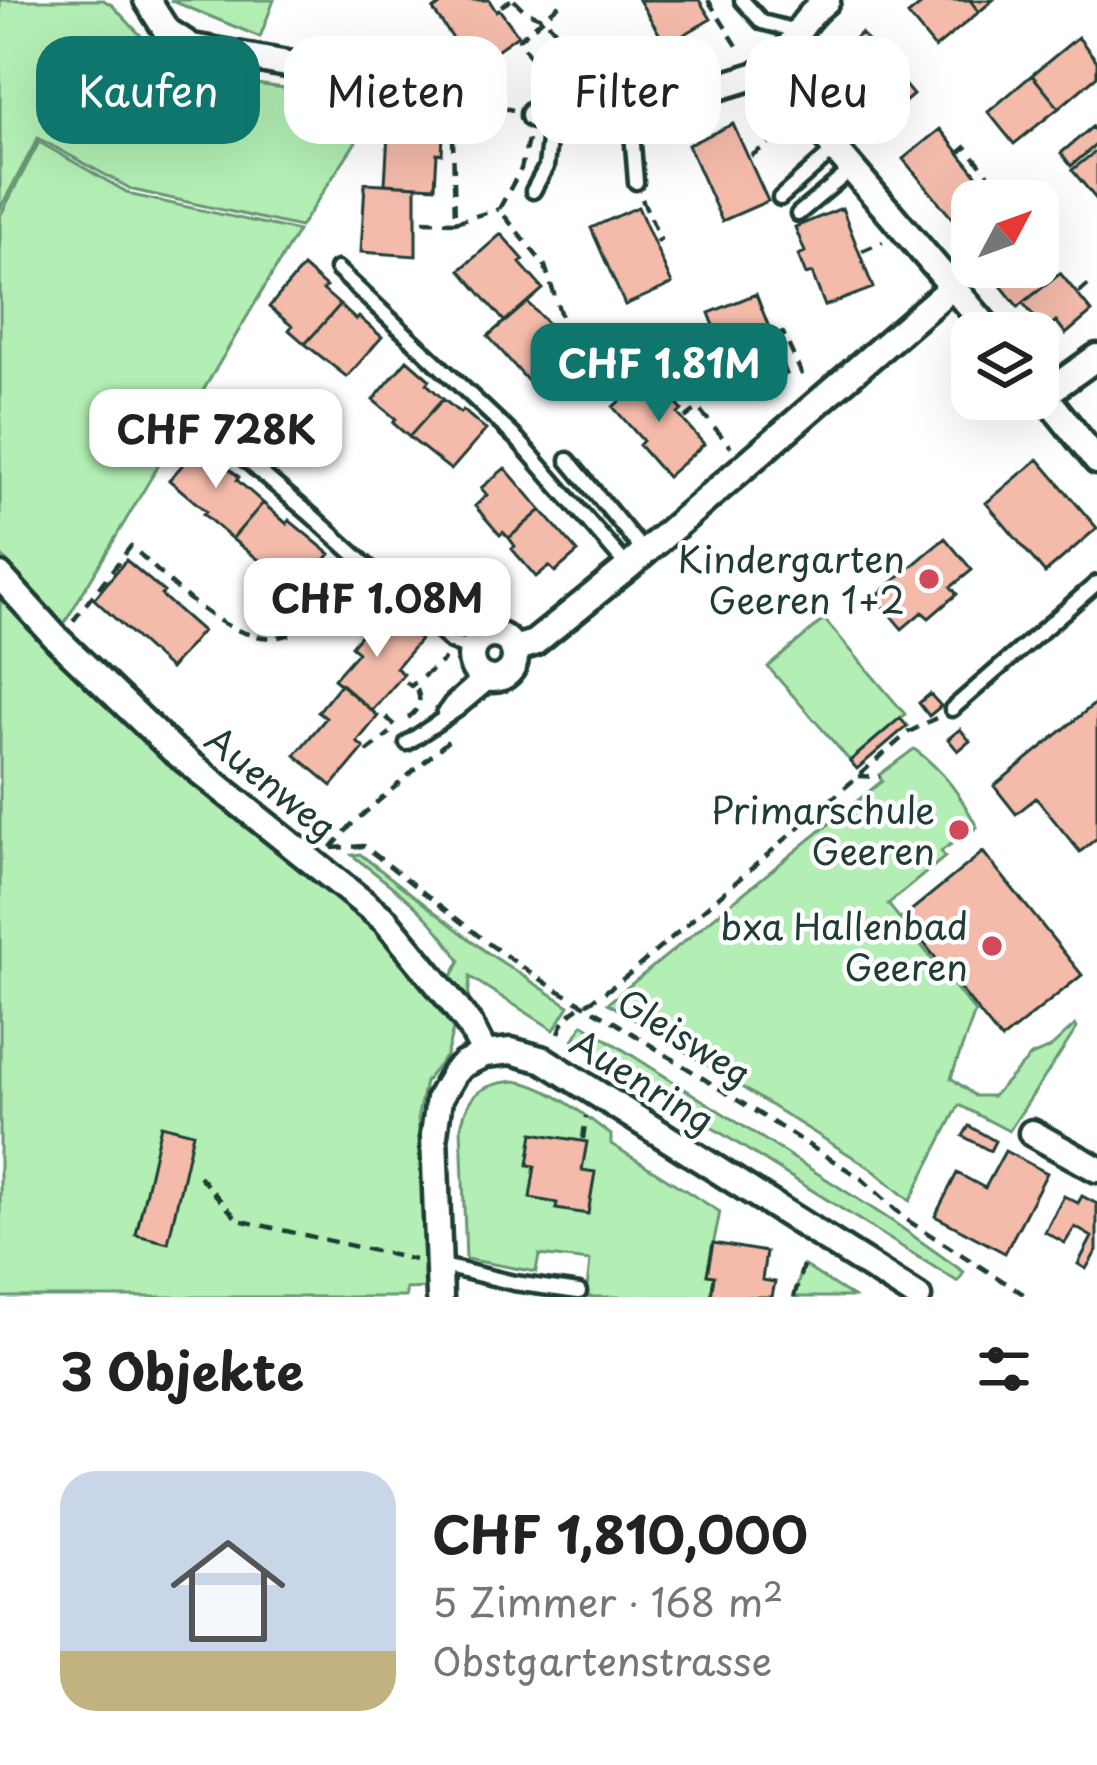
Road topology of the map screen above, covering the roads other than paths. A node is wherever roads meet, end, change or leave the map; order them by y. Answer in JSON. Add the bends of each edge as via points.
{"nodes":[{"id":1,"x":147,"y":0,"type":"edge"},
{"id":2,"x":742,"y":0,"type":"edge"},
{"id":3,"x":827,"y":0,"type":"edge"},
{"id":4,"x":796,"y":31,"type":"junction"},
{"id":5,"x":794,"y":36,"type":"edge"},
{"id":6,"x":284,"y":63,"type":"edge"},
{"id":7,"x":545,"y":144,"type":"edge"},
{"id":8,"x":632,"y":144,"type":"edge"},
{"id":9,"x":831,"y":144,"type":"edge"},
{"id":10,"x":835,"y":149,"type":"junction"},
{"id":11,"x":852,"y":169,"type":"junction"},
{"id":12,"x":636,"y":182,"type":"road end"},
{"id":13,"x":533,"y":191,"type":"dead end"},
{"id":14,"x":780,"y":198,"type":"dead end"},
{"id":15,"x":798,"y":214,"type":"dead end"},
{"id":16,"x":337,"y":269,"type":"dead end"},
{"id":17,"x":951,"y":285,"type":"edge"},
{"id":18,"x":951,"y":287,"type":"edge"},
{"id":19,"x":954,"y":288,"type":"edge"},
{"id":20,"x":974,"y":312,"type":"edge"},
{"id":21,"x":1097,"y":357,"type":"edge"},
{"id":22,"x":1059,"y":380,"type":"edge"},
{"id":23,"x":1059,"y":414,"type":"edge"},
{"id":24,"x":240,"y":455,"type":"dead end"},
{"id":25,"x":568,"y":460,"type":"dead end"},
{"id":26,"x":1097,"y":461,"type":"edge"},
{"id":27,"x":637,"y":560,"type":"junction"},
{"id":28,"x":0,"y":576,"type":"edge"},
{"id":29,"x":1097,"y":584,"type":"edge"},
{"id":30,"x":514,"y":650,"type":"junction"},
{"id":31,"x":464,"y":653,"type":"junction"},
{"id":32,"x":488,"y":678,"type":"junction"},
{"id":33,"x":952,"y":710,"type":"road end"},
{"id":34,"x":407,"y":743,"type":"dead end"},
{"id":35,"x":484,"y":1054,"type":"junction"},
{"id":36,"x":1032,"y":1133,"type":"dead end"},
{"id":37,"x":1097,"y":1169,"type":"edge"},
{"id":38,"x":438,"y":1265,"type":"junction"},
{"id":39,"x":578,"y":1292,"type":"dead end"},
{"id":40,"x":440,"y":1297,"type":"edge"},
{"id":41,"x":918,"y":1297,"type":"edge"}],
"edges":[{"from":1,"to":6,"type":"street","via":[[166,30],[192,47]]},
{"from":2,"to":4,"type":"lane","via":[[762,22]]},
{"from":3,"to":4,"type":"street"},
{"from":4,"to":5,"type":"street"},
{"from":7,"to":13,"type":"lane","via":[[546,167]]},
{"from":8,"to":12,"type":"lane"},
{"from":9,"to":10,"type":"street"},
{"from":10,"to":11,"type":"street"},
{"from":10,"to":14,"type":"lane"},
{"from":11,"to":15,"type":"lane"},
{"from":11,"to":17,"type":"street"},
{"from":16,"to":27,"type":"lane"},
{"from":18,"to":27,"type":"street"},
{"from":19,"to":20,"type":"street"},
{"from":21,"to":22,"type":"street"},
{"from":23,"to":26,"type":"street"},
{"from":24,"to":31,"type":"lane"},
{"from":25,"to":27,"type":"lane"},
{"from":27,"to":30,"type":"street","via":[[534,643]]},
{"from":28,"to":35,"type":"street","name":"Auenweg","via":[[173,750],[322,855],[406,943]]},
{"from":29,"to":33,"type":"lane"},
{"from":30,"to":31,"type":"street","via":[[493,634]]},
{"from":30,"to":32,"type":"street","via":[[510,671]]},
{"from":31,"to":32,"type":"street"},
{"from":32,"to":34,"type":"lane"},
{"from":35,"to":38,"type":"street","via":[[454,1073],[435,1117]]},
{"from":35,"to":41,"type":"street","name":"Auenring","via":[[544,1060]]},
{"from":36,"to":37,"type":"street"},
{"from":38,"to":39,"type":"lane"},
{"from":38,"to":40,"type":"street"}]}
